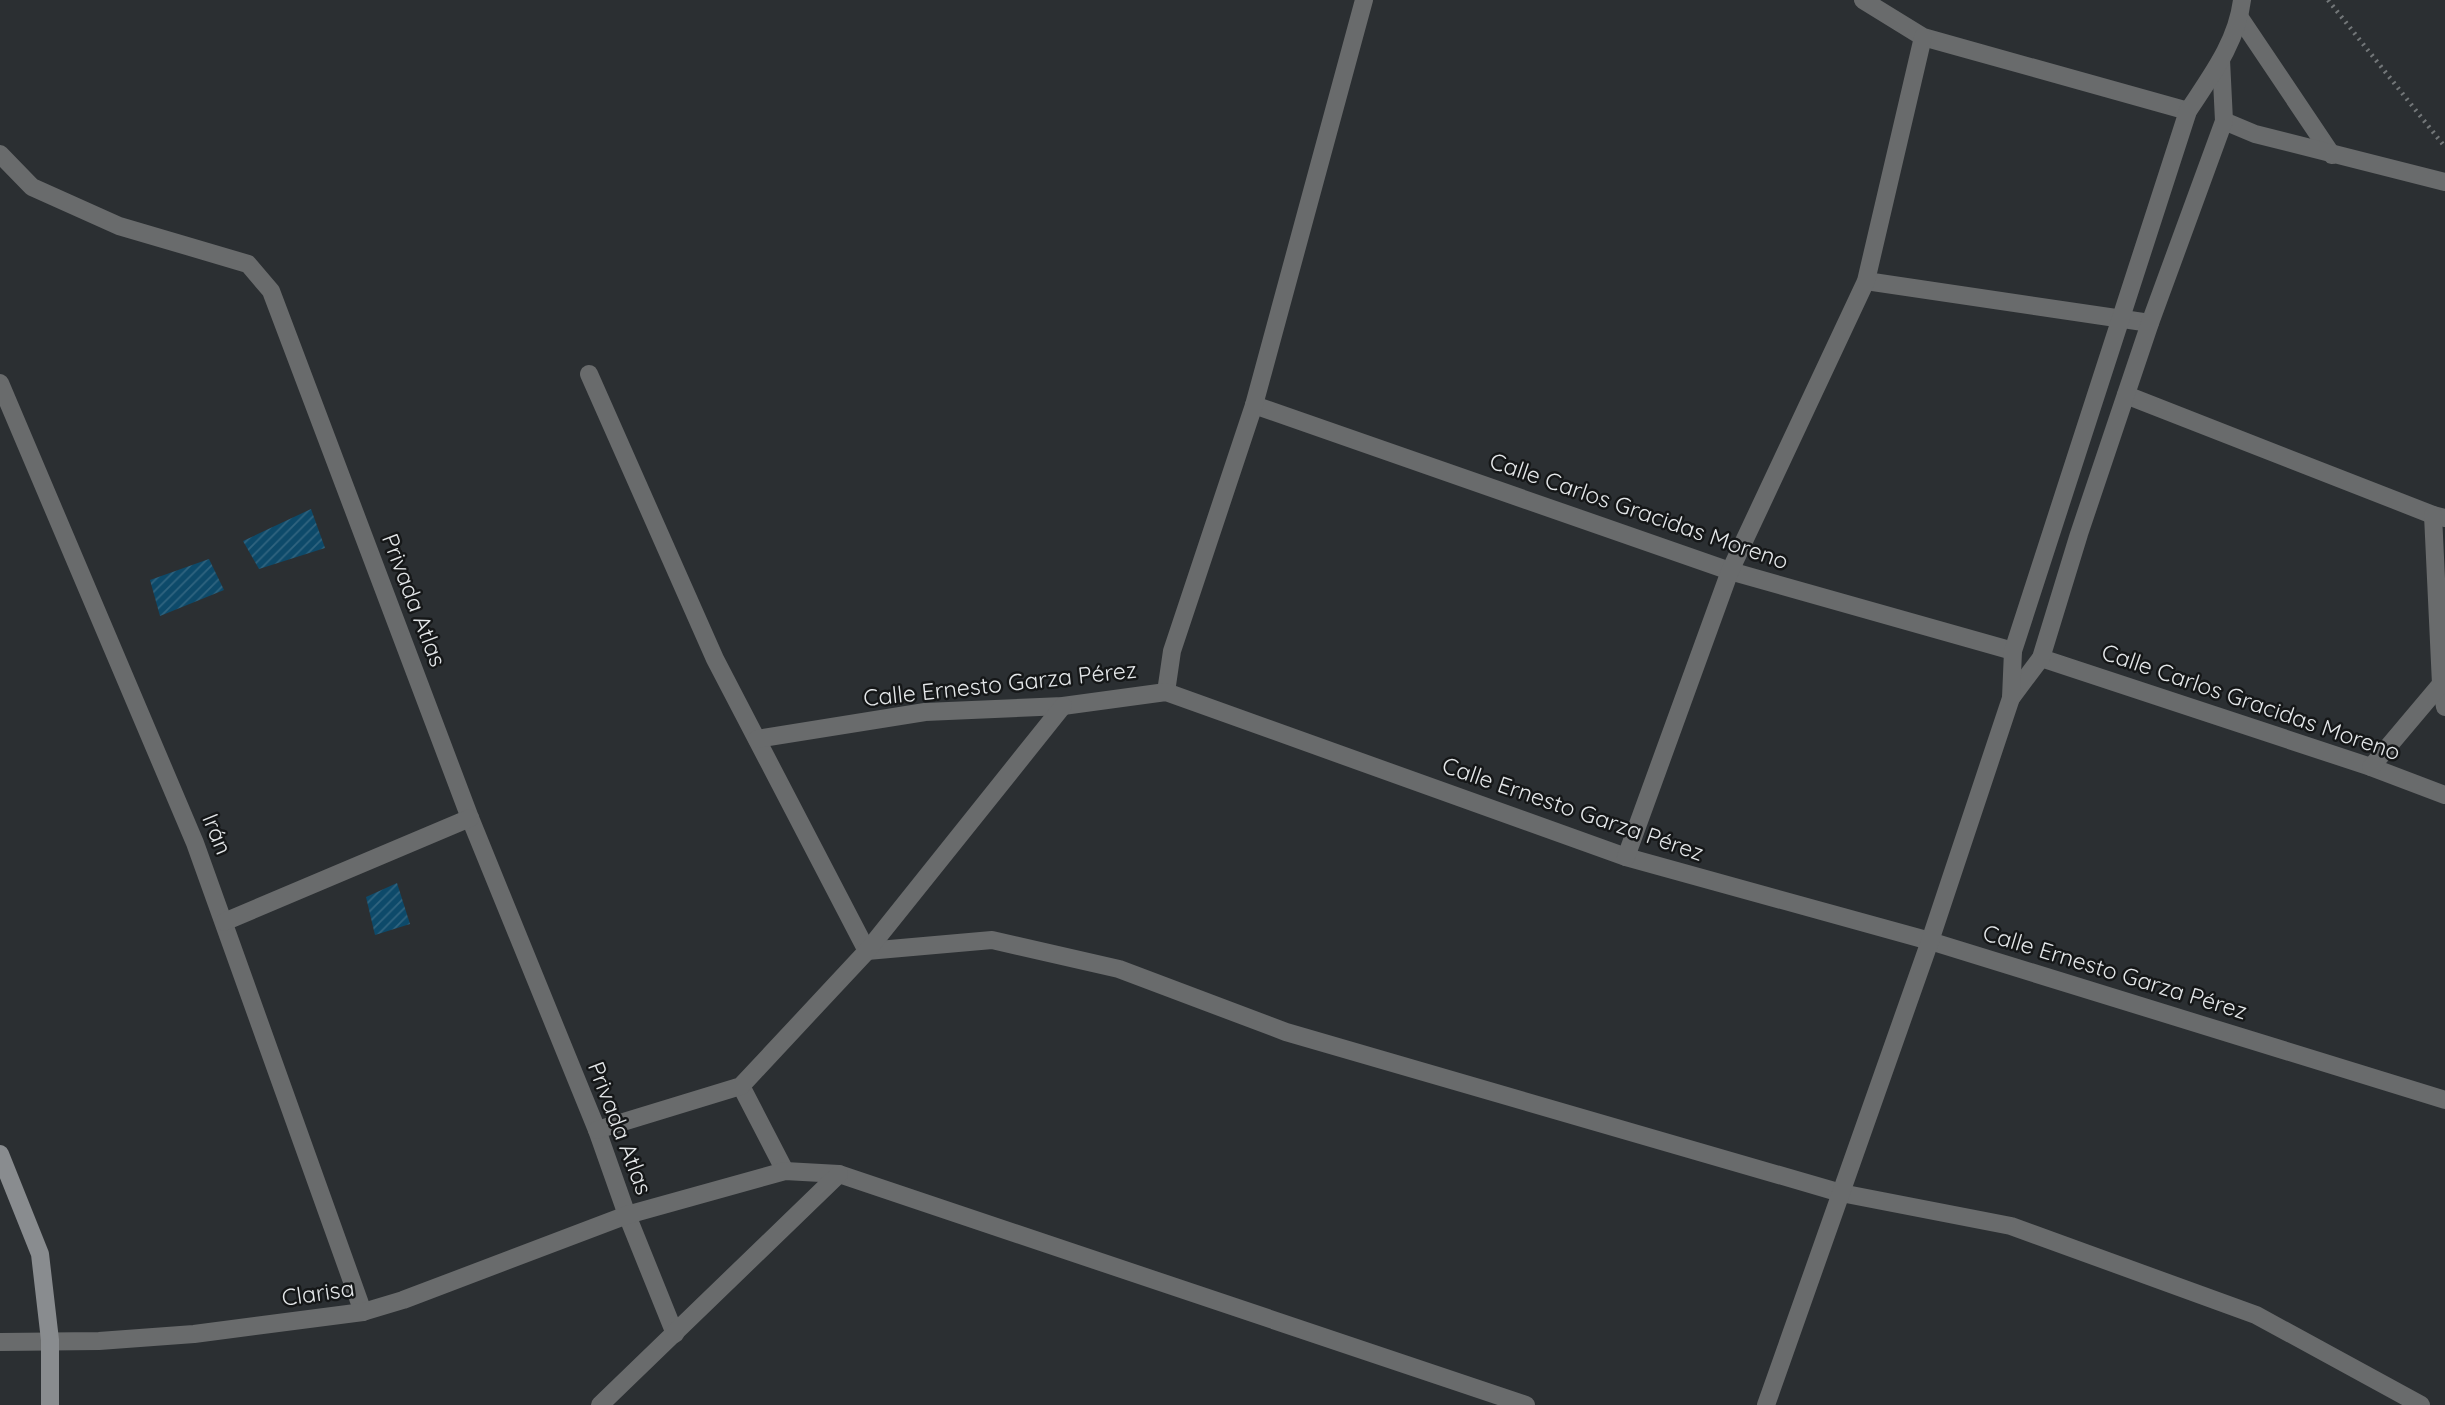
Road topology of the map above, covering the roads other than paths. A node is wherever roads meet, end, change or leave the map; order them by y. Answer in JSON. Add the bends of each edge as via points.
{"nodes":[{"id":1,"x":1364,"y":0,"type":"edge"},
{"id":2,"x":1863,"y":0,"type":"edge"},
{"id":3,"x":2241,"y":9,"type":"edge"},
{"id":4,"x":1923,"y":37,"type":"junction"},
{"id":5,"x":2221,"y":60,"type":"junction"},
{"id":6,"x":2188,"y":111,"type":"junction"},
{"id":7,"x":2224,"y":121,"type":"junction"},
{"id":8,"x":0,"y":154,"type":"edge"},
{"id":9,"x":2332,"y":155,"type":"junction"},
{"id":10,"x":2445,"y":182,"type":"edge"},
{"id":11,"x":1866,"y":281,"type":"junction"},
{"id":12,"x":2122,"y":317,"type":"junction"},
{"id":13,"x":2150,"y":323,"type":"junction"},
{"id":14,"x":589,"y":374,"type":"dead end"},
{"id":15,"x":0,"y":383,"type":"edge"},
{"id":16,"x":2126,"y":395,"type":"junction"},
{"id":17,"x":1254,"y":405,"type":"junction"},
{"id":18,"x":2439,"y":517,"type":"edge"},
{"id":19,"x":2054,"y":526,"type":"junction"},
{"id":20,"x":2079,"y":534,"type":"junction"},
{"id":21,"x":1730,"y":571,"type":"junction"},
{"id":22,"x":2012,"y":651,"type":"junction"},
{"id":23,"x":2041,"y":658,"type":"junction"},
{"id":24,"x":2443,"y":682,"type":"edge"},
{"id":25,"x":1166,"y":692,"type":"junction"},
{"id":26,"x":2011,"y":698,"type":"junction"},
{"id":27,"x":1063,"y":706,"type":"junction"},
{"id":28,"x":2445,"y":707,"type":"edge"},
{"id":29,"x":757,"y":739,"type":"junction"},
{"id":30,"x":2371,"y":767,"type":"junction"},
{"id":31,"x":2445,"y":795,"type":"edge"},
{"id":32,"x":470,"y":818,"type":"junction"},
{"id":33,"x":1626,"y":857,"type":"junction"},
{"id":34,"x":224,"y":922,"type":"junction"},
{"id":35,"x":1930,"y":941,"type":"junction"},
{"id":36,"x":867,"y":951,"type":"junction"},
{"id":37,"x":741,"y":1086,"type":"junction"},
{"id":38,"x":2445,"y":1100,"type":"edge"},
{"id":39,"x":597,"y":1130,"type":"junction"},
{"id":40,"x":0,"y":1154,"type":"edge"},
{"id":41,"x":785,"y":1171,"type":"junction"},
{"id":42,"x":839,"y":1174,"type":"junction"},
{"id":43,"x":1841,"y":1193,"type":"junction"},
{"id":44,"x":627,"y":1215,"type":"junction"},
{"id":45,"x":363,"y":1312,"type":"junction"},
{"id":46,"x":675,"y":1334,"type":"junction"},
{"id":47,"x":50,"y":1340,"type":"junction"},
{"id":48,"x":0,"y":1342,"type":"edge"},
{"id":49,"x":50,"y":1405,"type":"edge"},
{"id":50,"x":600,"y":1405,"type":"edge"},
{"id":51,"x":1526,"y":1405,"type":"edge"},
{"id":52,"x":1766,"y":1405,"type":"edge"},
{"id":53,"x":2421,"y":1405,"type":"edge"}],
"edges":[{"from":1,"to":17,"type":"street"},
{"from":2,"to":4,"type":"street"},
{"from":3,"to":5,"type":"street"},
{"from":3,"to":9,"type":"street"},
{"from":4,"to":6,"type":"street"},
{"from":4,"to":11,"type":"street"},
{"from":5,"to":6,"type":"street"},
{"from":5,"to":7,"type":"street"},
{"from":6,"to":12,"type":"street"},
{"from":7,"to":9,"type":"street"},
{"from":7,"to":13,"type":"street"},
{"from":8,"to":32,"type":"street","name":"Privada Atlas","via":[[32,187],[119,226],[248,264],[271,291]]},
{"from":9,"to":10,"type":"street"},
{"from":11,"to":12,"type":"street"},
{"from":11,"to":21,"type":"street"},
{"from":12,"to":13,"type":"street"},
{"from":12,"to":19,"type":"street"},
{"from":13,"to":16,"type":"street"},
{"from":14,"to":29,"type":"street","via":[[715,659]]},
{"from":15,"to":34,"type":"street","name":"Irán"},
{"from":16,"to":18,"type":"street"},
{"from":16,"to":20,"type":"street"},
{"from":17,"to":21,"type":"street","name":"Calle Carlos Gracidas Moreno"},
{"from":17,"to":25,"type":"street","via":[[1172,651]]},
{"from":18,"to":24,"type":"street"},
{"from":19,"to":20,"type":"street"},
{"from":19,"to":22,"type":"street"},
{"from":20,"to":23,"type":"street"},
{"from":21,"to":22,"type":"street","name":"Calle Carlos Gracidas Moreno"},
{"from":21,"to":33,"type":"street"},
{"from":22,"to":26,"type":"street"},
{"from":23,"to":26,"type":"street"},
{"from":23,"to":30,"type":"street","name":"Calle Carlos Gracidas Moreno"},
{"from":24,"to":28,"type":"street"},
{"from":24,"to":30,"type":"street"},
{"from":25,"to":27,"type":"street","name":"Calle Ernesto Garza Pérez"},
{"from":25,"to":33,"type":"street","name":"Calle Ernesto Garza Pérez"},
{"from":26,"to":35,"type":"street"},
{"from":27,"to":29,"type":"street","name":"Calle Ernesto Garza Pérez","via":[[925,712]]},
{"from":27,"to":36,"type":"street"},
{"from":29,"to":36,"type":"street"},
{"from":30,"to":31,"type":"street","name":"Calle Carlos Gracidas Moreno"},
{"from":32,"to":34,"type":"street"},
{"from":32,"to":39,"type":"street","name":"Privada Atlas"},
{"from":33,"to":35,"type":"street","name":"Calle Ernesto Garza Pérez"},
{"from":34,"to":45,"type":"street","name":"Irán"},
{"from":35,"to":38,"type":"street","name":"Calle Ernesto Garza Pérez"},
{"from":35,"to":43,"type":"street"},
{"from":36,"to":37,"type":"street"},
{"from":36,"to":43,"type":"street","via":[[992,940],[1119,969],[1286,1032]]},
{"from":37,"to":39,"type":"street"},
{"from":37,"to":41,"type":"street"},
{"from":39,"to":44,"type":"street","name":"Privada Atlas"},
{"from":40,"to":47,"type":"street","via":[[40,1254]]},
{"from":41,"to":42,"type":"street","name":"Clarisa"},
{"from":41,"to":44,"type":"street","name":"Clarisa"},
{"from":42,"to":46,"type":"street"},
{"from":42,"to":51,"type":"street","name":"Clarisa"},
{"from":43,"to":52,"type":"street"},
{"from":43,"to":53,"type":"street","via":[[2011,1226],[2256,1315]]},
{"from":44,"to":45,"type":"street","name":"Clarisa"},
{"from":44,"to":46,"type":"street","name":"Privada Atlas"},
{"from":45,"to":47,"type":"street","name":"Clarisa","via":[[194,1334]]},
{"from":46,"to":50,"type":"street"},
{"from":47,"to":48,"type":"street","name":"Clarisa"},
{"from":47,"to":49,"type":"street"}]}
